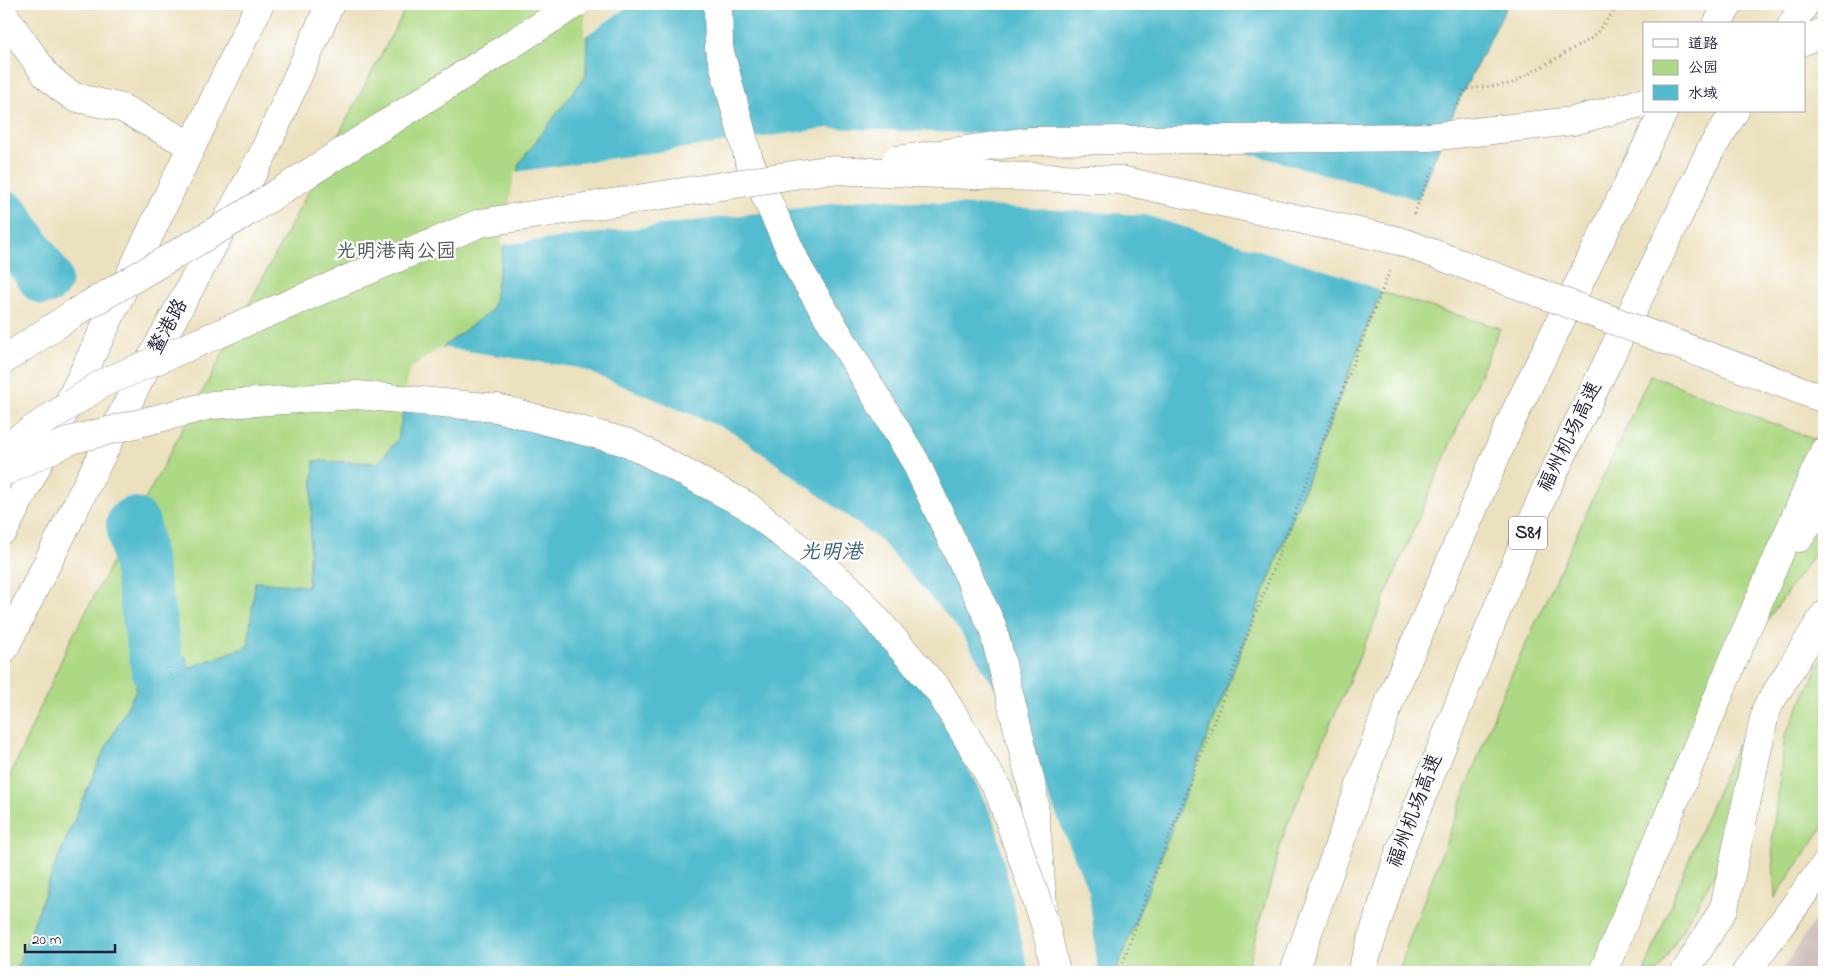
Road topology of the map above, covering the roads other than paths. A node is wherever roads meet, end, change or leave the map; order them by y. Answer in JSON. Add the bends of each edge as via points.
{"nodes":[{"id":1,"x":260,"y":4,"type":"edge"},
{"id":2,"x":330,"y":4,"type":"edge"},
{"id":3,"x":575,"y":4,"type":"edge"},
{"id":4,"x":718,"y":4,"type":"edge"},
{"id":5,"x":1729,"y":4,"type":"edge"},
{"id":6,"x":1805,"y":4,"type":"edge"},
{"id":7,"x":4,"y":15,"type":"edge"},
{"id":8,"x":1718,"y":22,"type":"edge"},
{"id":9,"x":1793,"y":22,"type":"edge"},
{"id":10,"x":1824,"y":31,"type":"edge"},
{"id":11,"x":1806,"y":40,"type":"edge"},
{"id":12,"x":1643,"y":102,"type":"edge"},
{"id":13,"x":1664,"y":112,"type":"edge"},
{"id":14,"x":1734,"y":112,"type":"edge"},
{"id":15,"x":192,"y":146,"type":"junction"},
{"id":16,"x":826,"y":170,"type":"junction"},
{"id":17,"x":4,"y":360,"type":"edge"},
{"id":18,"x":1824,"y":398,"type":"edge"},
{"id":19,"x":4,"y":448,"type":"edge"},
{"id":20,"x":1824,"y":451,"type":"edge"},
{"id":21,"x":4,"y":472,"type":"edge"},
{"id":22,"x":1824,"y":502,"type":"edge"},
{"id":23,"x":4,"y":530,"type":"edge"},
{"id":24,"x":1824,"y":615,"type":"edge"},
{"id":25,"x":1741,"y":642,"type":"junction"},
{"id":26,"x":4,"y":649,"type":"edge"},
{"id":27,"x":1824,"y":866,"type":"edge"},
{"id":28,"x":1045,"y":924,"type":"junction"},
{"id":29,"x":1056,"y":972,"type":"edge"},
{"id":30,"x":1294,"y":972,"type":"edge"},
{"id":31,"x":1360,"y":972,"type":"edge"},
{"id":32,"x":1603,"y":972,"type":"edge"},
{"id":33,"x":1684,"y":972,"type":"edge"},
{"id":34,"x":1746,"y":972,"type":"edge"}],
"edges":[{"from":1,"to":15,"type":"main road"},
{"from":2,"to":26,"type":"main road","name":"鳌港路","via":[[262,156],[140,380]]},
{"from":3,"to":17,"type":"main road","bridge":true,"via":[[238,218],[76,312]]},
{"from":4,"to":28,"type":"main road","bridge":true,"via":[[719,48],[748,160],[800,269],[916,461],[993,628],[1034,791]]},
{"from":5,"to":8,"type":"main road"},
{"from":6,"to":9,"type":"main road"},
{"from":7,"to":15,"type":"main road","via":[[46,75],[61,88],[74,97],[122,108]]},
{"from":10,"to":11,"type":"main road"},
{"from":12,"to":16,"type":"main road","bridge":true,"via":[[1573,121],[1429,137],[1029,141]]},
{"from":13,"to":30,"type":"main road","via":[[1513,417],[1391,698]]},
{"from":14,"to":31,"type":"main road","name":"福州机场高速","number":"S81","via":[[1710,151],[1543,495],[1400,851]]},
{"from":15,"to":23,"type":"main road","bridge":true},
{"from":16,"to":18,"type":"main road","bridge":true,"via":[[1120,180],[1400,241]]},
{"from":16,"to":19,"type":"main road","bridge":true,"via":[[480,223],[103,383]]},
{"from":20,"to":25,"type":"main road"},
{"from":21,"to":28,"type":"main road","bridge":true,"via":[[71,440],[212,404],[358,395],[497,408],[629,443],[746,505],[850,589],[939,691],[999,791]]},
{"from":22,"to":25,"type":"main road","via":[[1781,565]]},
{"from":24,"to":33,"type":"main road","via":[[1766,709],[1724,908]]},
{"from":25,"to":32,"type":"main road"},
{"from":27,"to":34,"type":"main road"},
{"from":28,"to":29,"type":"main road","bridge":true}]}
